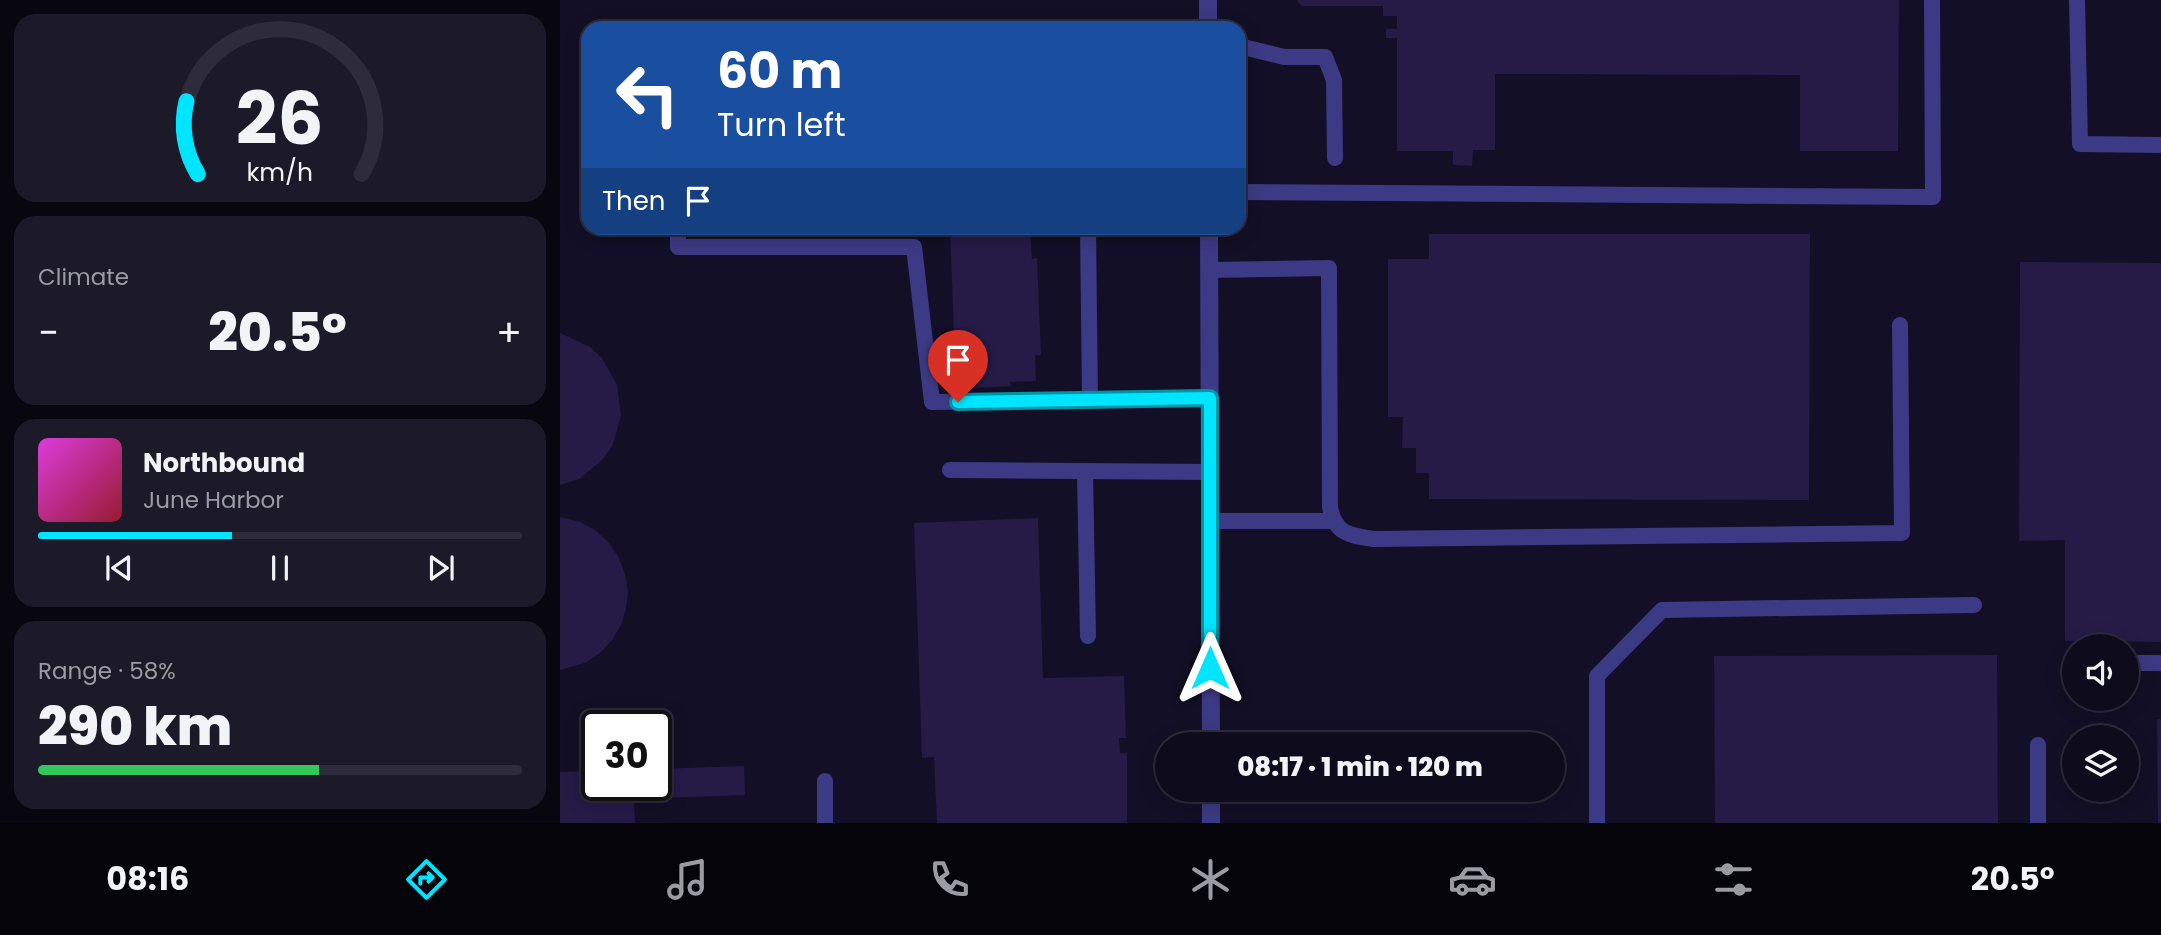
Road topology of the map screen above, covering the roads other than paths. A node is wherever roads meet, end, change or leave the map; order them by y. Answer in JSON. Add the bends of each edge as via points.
{"nodes":[{"id":1,"x":1208,"y":0,"type":"edge"},
{"id":2,"x":1932,"y":0,"type":"edge"},
{"id":3,"x":2077,"y":0,"type":"edge"},
{"id":4,"x":1208,"y":21,"type":"edge"},
{"id":5,"x":1246,"y":48,"type":"edge"},
{"id":6,"x":2161,"y":145,"type":"edge"},
{"id":7,"x":1335,"y":158,"type":"dead end"},
{"id":8,"x":1246,"y":192,"type":"edge"},
{"id":9,"x":678,"y":235,"type":"edge"},
{"id":10,"x":1088,"y":235,"type":"edge"},
{"id":11,"x":1209,"y":235,"type":"edge"},
{"id":12,"x":1209,"y":270,"type":"junction"},
{"id":13,"x":1900,"y":325,"type":"dead end"},
{"id":14,"x":1210,"y":398,"type":"junction"},
{"id":15,"x":1090,"y":400,"type":"junction"},
{"id":16,"x":950,"y":471,"type":"dead end"},
{"id":17,"x":1085,"y":471,"type":"junction"},
{"id":18,"x":1210,"y":472,"type":"junction"},
{"id":19,"x":1210,"y":521,"type":"junction"},
{"id":20,"x":1332,"y":521,"type":"junction"},
{"id":21,"x":1974,"y":605,"type":"dead end"},
{"id":22,"x":1088,"y":636,"type":"dead end"},
{"id":23,"x":2139,"y":663,"type":"edge"},
{"id":24,"x":2161,"y":663,"type":"edge"},
{"id":25,"x":1211,"y":732,"type":"edge"},
{"id":26,"x":2038,"y":745,"type":"dead end"},
{"id":27,"x":825,"y":781,"type":"dead end"},
{"id":28,"x":1211,"y":802,"type":"edge"},
{"id":29,"x":825,"y":823,"type":"edge"},
{"id":30,"x":1211,"y":823,"type":"edge"},
{"id":31,"x":1597,"y":823,"type":"edge"},
{"id":32,"x":2038,"y":823,"type":"edge"}],
"edges":[{"from":1,"to":4,"type":"street"},
{"from":2,"to":8,"type":"lane","via":[[1933,197]]},
{"from":3,"to":6,"type":"lane","via":[[2080,144]]},
{"from":5,"to":7,"type":"lane","via":[[1284,57],[1325,57],[1334,80]]},
{"from":9,"to":15,"type":"lane","via":[[678,247],[914,247],[932,402]]},
{"from":10,"to":15,"type":"lane"},
{"from":11,"to":12,"type":"street"},
{"from":12,"to":14,"type":"street"},
{"from":12,"to":20,"type":"lane","via":[[1329,268]]},
{"from":13,"to":20,"type":"lane","via":[[1902,533],[1373,539],[1342,532]]},
{"from":14,"to":15,"type":"lane"},
{"from":14,"to":18,"type":"street"},
{"from":16,"to":17,"type":"lane"},
{"from":17,"to":18,"type":"lane"},
{"from":17,"to":22,"type":"lane"},
{"from":18,"to":19,"type":"street"},
{"from":19,"to":20,"type":"lane"},
{"from":19,"to":25,"type":"street"},
{"from":21,"to":31,"type":"lane","via":[[1662,610],[1597,676]]},
{"from":23,"to":24,"type":"lane"},
{"from":26,"to":32,"type":"lane"},
{"from":27,"to":29,"type":"lane"},
{"from":28,"to":30,"type":"street"}]}
